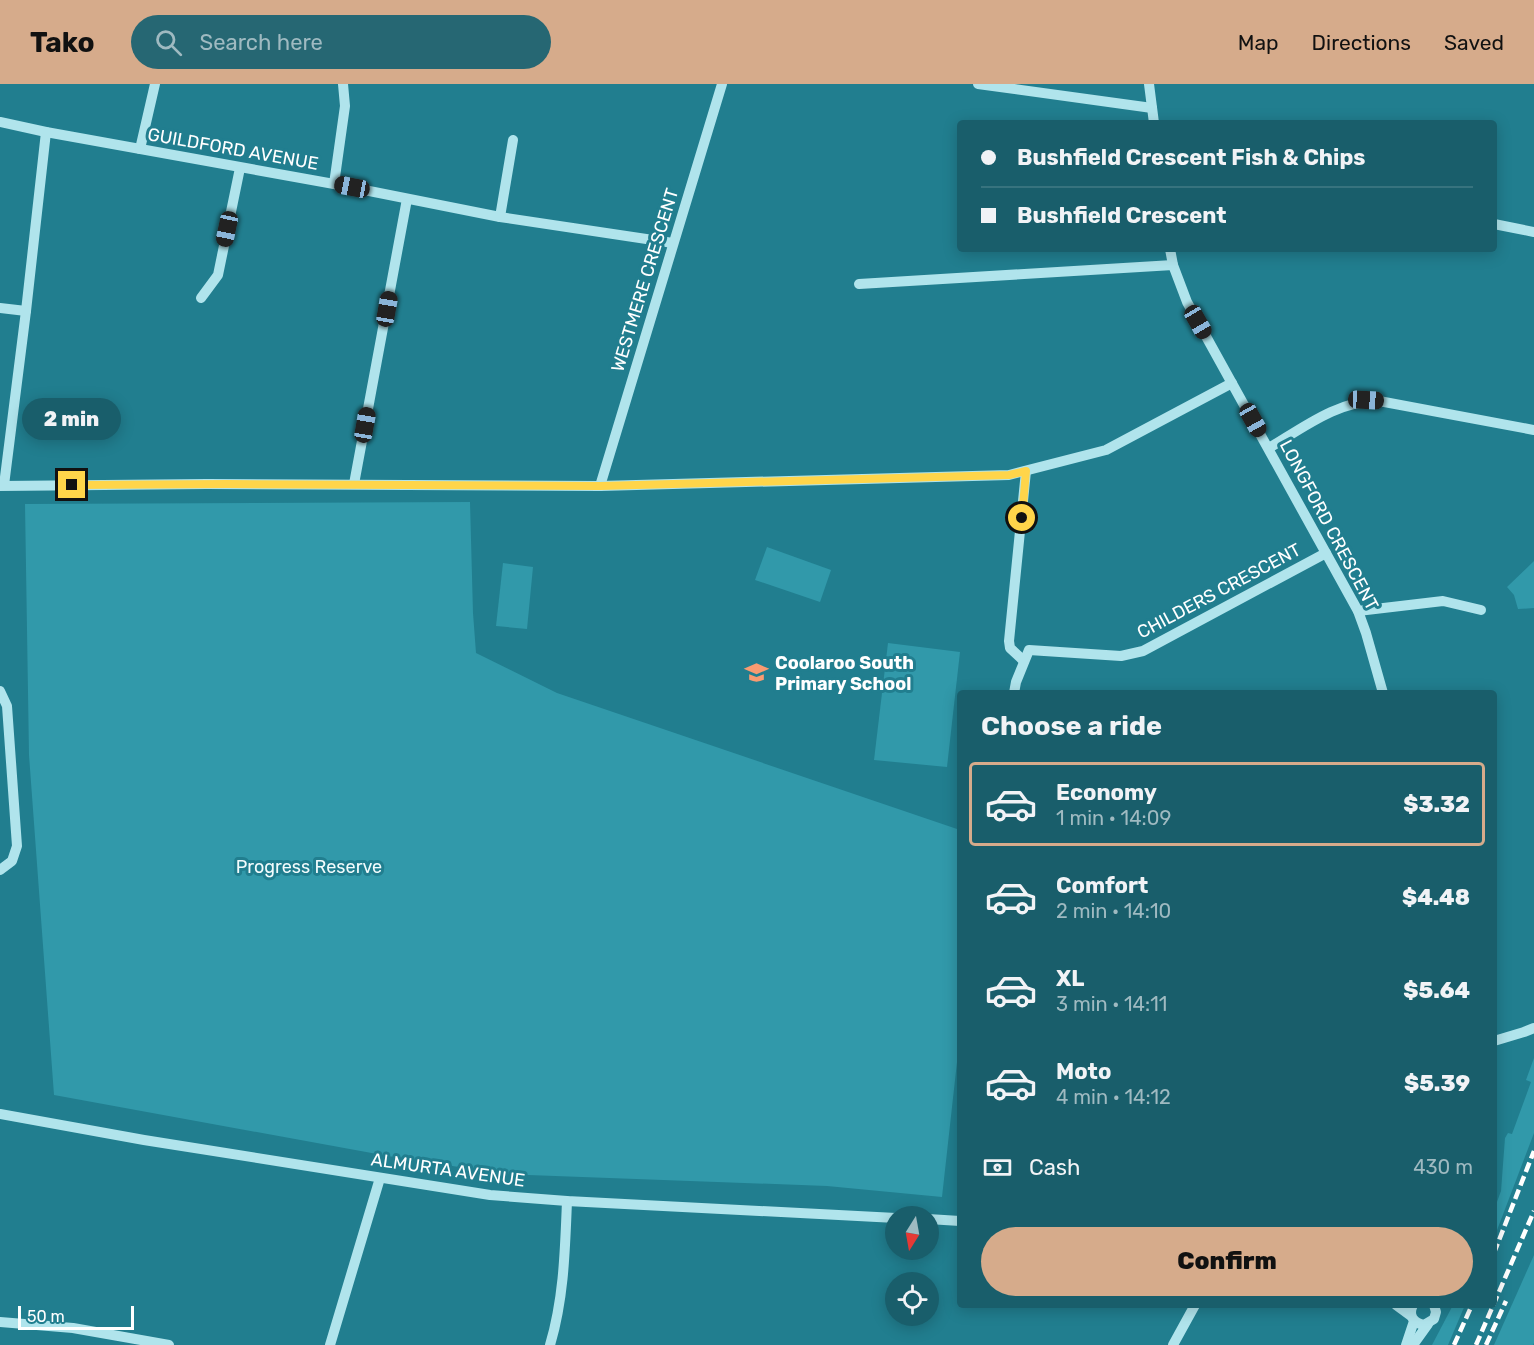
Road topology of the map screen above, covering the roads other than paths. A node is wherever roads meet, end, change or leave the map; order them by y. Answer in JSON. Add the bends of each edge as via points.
{"nodes":[{"id":1,"x":155,"y":84,"type":"edge"},
{"id":2,"x":343,"y":84,"type":"edge"},
{"id":3,"x":722,"y":84,"type":"edge"},
{"id":4,"x":978,"y":84,"type":"edge"},
{"id":5,"x":1149,"y":84,"type":"edge"},
{"id":6,"x":1152,"y":108,"type":"junction"},
{"id":7,"x":1154,"y":120,"type":"edge"},
{"id":8,"x":0,"y":122,"type":"edge"},
{"id":9,"x":45,"y":132,"type":"junction"},
{"id":10,"x":513,"y":140,"type":"dead end"},
{"id":11,"x":140,"y":149,"type":"junction"},
{"id":12,"x":240,"y":168,"type":"junction"},
{"id":13,"x":334,"y":184,"type":"junction"},
{"id":14,"x":407,"y":199,"type":"junction"},
{"id":15,"x":500,"y":217,"type":"junction"},
{"id":16,"x":1497,"y":225,"type":"edge"},
{"id":17,"x":1534,"y":232,"type":"edge"},
{"id":18,"x":673,"y":243,"type":"junction"},
{"id":19,"x":1171,"y":252,"type":"edge"},
{"id":20,"x":1173,"y":265,"type":"junction"},
{"id":21,"x":859,"y":284,"type":"dead end"},
{"id":22,"x":201,"y":298,"type":"dead end"},
{"id":23,"x":0,"y":308,"type":"edge"},
{"id":24,"x":26,"y":311,"type":"junction"},
{"id":25,"x":1232,"y":383,"type":"junction"},
{"id":26,"x":1534,"y":430,"type":"edge"},
{"id":27,"x":1269,"y":448,"type":"junction"},
{"id":28,"x":1026,"y":471,"type":"junction"},
{"id":29,"x":354,"y":484,"type":"junction"},
{"id":30,"x":2,"y":486,"type":"edge"},
{"id":31,"x":600,"y":486,"type":"junction"},
{"id":32,"x":1326,"y":553,"type":"junction"},
{"id":33,"x":1481,"y":610,"type":"dead end"},
{"id":34,"x":1358,"y":611,"type":"junction"},
{"id":35,"x":1024,"y":661,"type":"junction"},
{"id":36,"x":1015,"y":690,"type":"edge"},
{"id":37,"x":1382,"y":690,"type":"edge"},
{"id":38,"x":0,"y":691,"type":"edge"},
{"id":39,"x":0,"y":870,"type":"edge"},
{"id":40,"x":1534,"y":1028,"type":"edge"},
{"id":41,"x":1497,"y":1040,"type":"edge"},
{"id":42,"x":0,"y":1114,"type":"edge"},
{"id":43,"x":380,"y":1178,"type":"junction"},
{"id":44,"x":567,"y":1201,"type":"junction"},
{"id":45,"x":885,"y":1217,"type":"edge"},
{"id":46,"x":939,"y":1220,"type":"edge"},
{"id":47,"x":957,"y":1221,"type":"edge"},
{"id":48,"x":1193,"y":1308,"type":"edge"},
{"id":49,"x":1435,"y":1308,"type":"edge"},
{"id":50,"x":1412,"y":1314,"type":"edge"},
{"id":51,"x":0,"y":1322,"type":"edge"},
{"id":52,"x":1428,"y":1324,"type":"junction"},
{"id":53,"x":169,"y":1345,"type":"edge"},
{"id":54,"x":330,"y":1345,"type":"edge"},
{"id":55,"x":550,"y":1345,"type":"edge"},
{"id":56,"x":1173,"y":1345,"type":"edge"},
{"id":57,"x":1406,"y":1345,"type":"edge"},
{"id":58,"x":1413,"y":1345,"type":"edge"}],
"edges":[{"from":1,"to":11,"type":"street"},
{"from":2,"to":13,"type":"street","via":[[345,106]]},
{"from":3,"to":18,"type":"street","name":"WESTMERE CRESCENT"},
{"from":4,"to":6,"type":"street"},
{"from":5,"to":6,"type":"street"},
{"from":6,"to":7,"type":"street"},
{"from":8,"to":9,"type":"street","name":"GUILDFORD AVENUE"},
{"from":9,"to":11,"type":"street","name":"GUILDFORD AVENUE"},
{"from":9,"to":24,"type":"street"},
{"from":10,"to":15,"type":"street"},
{"from":11,"to":12,"type":"street","name":"GUILDFORD AVENUE"},
{"from":12,"to":13,"type":"street","name":"GUILDFORD AVENUE"},
{"from":12,"to":22,"type":"street","via":[[218,275]]},
{"from":13,"to":14,"type":"street","name":"GUILDFORD AVENUE"},
{"from":14,"to":15,"type":"street","name":"GUILDFORD AVENUE"},
{"from":14,"to":29,"type":"street"},
{"from":15,"to":18,"type":"street","name":"GUILDFORD AVENUE"},
{"from":16,"to":17,"type":"street"},
{"from":18,"to":31,"type":"street","name":"WESTMERE CRESCENT"},
{"from":19,"to":20,"type":"street","name":"LONGFORD CRESCENT"},
{"from":20,"to":21,"type":"street"},
{"from":20,"to":25,"type":"street","name":"LONGFORD CRESCENT","via":[[1187,302]]},
{"from":23,"to":24,"type":"street"},
{"from":24,"to":30,"type":"street"},
{"from":25,"to":27,"type":"street","name":"LONGFORD CRESCENT"},
{"from":25,"to":28,"type":"street","via":[[1106,450]]},
{"from":26,"to":27,"type":"street","via":[[1366,400],[1334,411]]},
{"from":27,"to":32,"type":"street","name":"LONGFORD CRESCENT"},
{"from":28,"to":31,"type":"street","via":[[1009,475]]},
{"from":28,"to":35,"type":"street","via":[[1009,641],[1010,648]]},
{"from":29,"to":30,"type":"street"},
{"from":29,"to":31,"type":"street"},
{"from":32,"to":34,"type":"street","name":"LONGFORD CRESCENT"},
{"from":32,"to":35,"type":"street","name":"CHILDERS CRESCENT","via":[[1143,651],[1121,656],[1029,650]]},
{"from":33,"to":34,"type":"street","via":[[1443,601]]},
{"from":34,"to":37,"type":"street","name":"LONGFORD CRESCENT"},
{"from":35,"to":36,"type":"street"},
{"from":38,"to":39,"type":"street","via":[[7,706],[17,846],[12,861]]},
{"from":40,"to":41,"type":"street"},
{"from":42,"to":43,"type":"street","name":"ALMURTA AVENUE"},
{"from":43,"to":44,"type":"street","name":"ALMURTA AVENUE","via":[[490,1195]]},
{"from":43,"to":54,"type":"street"},
{"from":44,"to":45,"type":"street","name":"ALMURTA AVENUE"},
{"from":44,"to":55,"type":"street","via":[[562,1292]]},
{"from":46,"to":47,"type":"street"},
{"from":48,"to":56,"type":"street"},
{"from":49,"to":52,"type":"street","via":[[1434,1319]]},
{"from":50,"to":52,"type":"street","via":[[1420,1324]]},
{"from":50,"to":57,"type":"street"},
{"from":51,"to":53,"type":"street","via":[[73,1328]]},
{"from":52,"to":58,"type":"street"}]}
